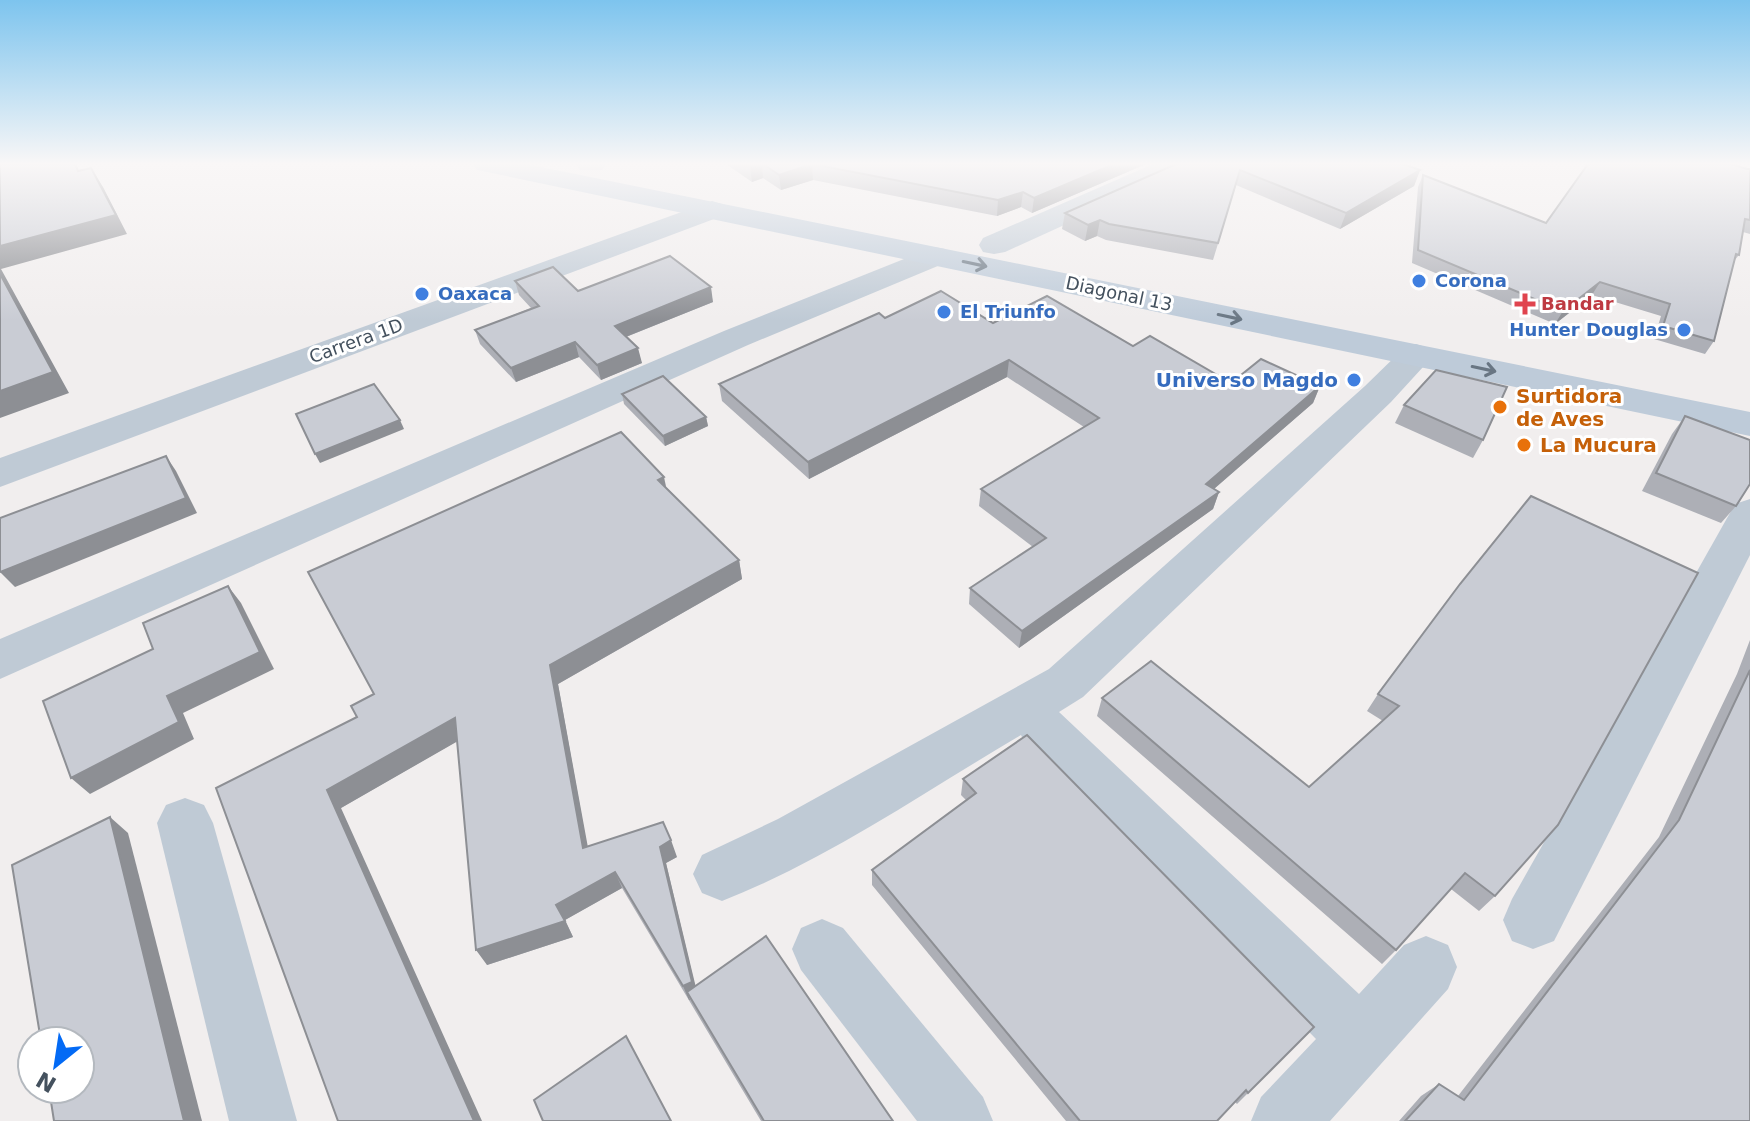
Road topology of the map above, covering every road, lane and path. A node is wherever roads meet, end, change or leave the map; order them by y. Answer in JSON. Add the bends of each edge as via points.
{"nodes":[{"id":1,"x":695,"y":216,"type":"edge"},
{"id":2,"x":742,"y":216,"type":"edge"},
{"id":3,"x":851,"y":216,"type":"edge"},
{"id":4,"x":1058,"y":216,"type":"edge"},
{"id":5,"x":994,"y":245,"type":"junction"},
{"id":6,"x":934,"y":256,"type":"junction"},
{"id":7,"x":1416,"y":355,"type":"junction"},
{"id":8,"x":1750,"y":395,"type":"edge"},
{"id":9,"x":1750,"y":424,"type":"edge"},
{"id":10,"x":0,"y":473,"type":"edge"},
{"id":11,"x":1750,"y":514,"type":"edge"},
{"id":12,"x":0,"y":660,"type":"edge"},
{"id":13,"x":1043,"y":728,"type":"dead end"},
{"id":14,"x":185,"y":823,"type":"dead end"},
{"id":15,"x":722,"y":874,"type":"dead end"},
{"id":16,"x":1533,"y":920,"type":"dead end"},
{"id":17,"x":822,"y":949,"type":"dead end"},
{"id":18,"x":1426,"y":967,"type":"dead end"},
{"id":19,"x":1361,"y":1040,"type":"junction"},
{"id":20,"x":263,"y":1121,"type":"edge"},
{"id":21,"x":959,"y":1121,"type":"edge"},
{"id":22,"x":1285,"y":1121,"type":"edge"}],
"edges":[{"from":1,"to":10,"type":"street","name":"Carrera 1D"},
{"from":2,"to":6,"type":"main road","name":"Diagonal 13"},
{"from":3,"to":5,"type":"main road","name":"Diagonal 13"},
{"from":4,"to":5,"type":"street"},
{"from":5,"to":8,"type":"main road","name":"Diagonal 13"},
{"from":6,"to":7,"type":"main road","name":"Diagonal 13","one_way":true},
{"from":6,"to":12,"type":"street"},
{"from":7,"to":9,"type":"main road","name":"Diagonal 13","one_way":true},
{"from":7,"to":15,"type":"street","via":[[1066,683],[798,837]]},
{"from":11,"to":16,"type":"street"},
{"from":13,"to":19,"type":"street"},
{"from":14,"to":20,"type":"street"},
{"from":17,"to":21,"type":"street"},
{"from":18,"to":19,"type":"street"},
{"from":19,"to":22,"type":"street"}]}
